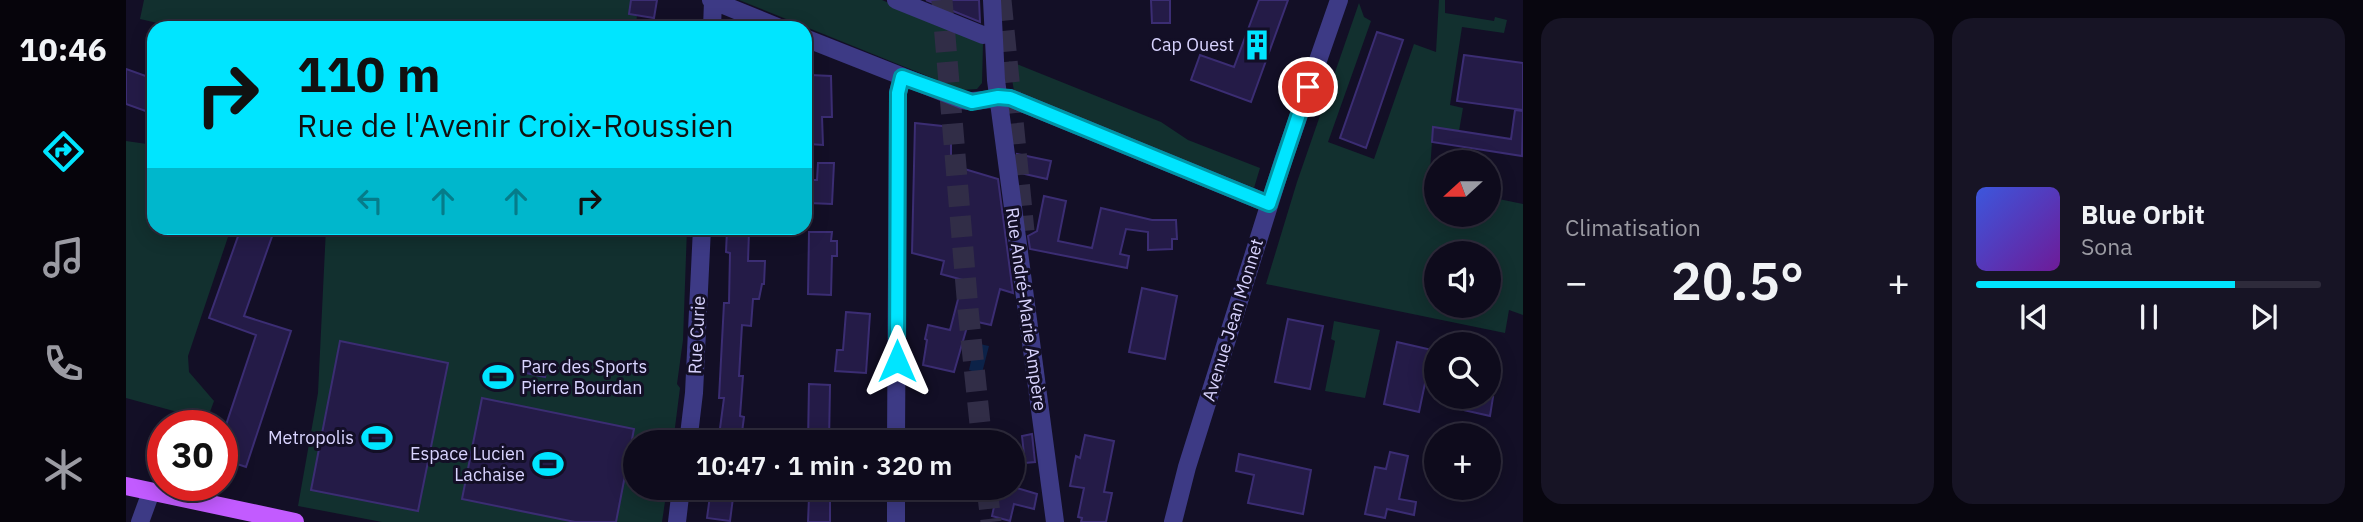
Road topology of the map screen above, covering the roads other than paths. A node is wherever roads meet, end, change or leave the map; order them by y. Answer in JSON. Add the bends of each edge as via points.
{"nodes":[{"id":1,"x":712,"y":0,"type":"edge"},
{"id":2,"x":896,"y":0,"type":"edge"},
{"id":3,"x":992,"y":0,"type":"edge"},
{"id":4,"x":1339,"y":0,"type":"edge"},
{"id":5,"x":712,"y":21,"type":"edge"},
{"id":6,"x":763,"y":21,"type":"edge"},
{"id":7,"x":983,"y":35,"type":"dead end"},
{"id":8,"x":812,"y":41,"type":"edge"},
{"id":9,"x":902,"y":77,"type":"junction"},
{"id":10,"x":998,"y":97,"type":"junction"},
{"id":11,"x":1269,"y":204,"type":"junction"},
{"id":12,"x":702,"y":235,"type":"edge"},
{"id":13,"x":690,"y":430,"type":"edge"},
{"id":14,"x":896,"y":430,"type":"edge"},
{"id":15,"x":126,"y":486,"type":"edge"},
{"id":16,"x":147,"y":491,"type":"edge"},
{"id":17,"x":680,"y":500,"type":"edge"},
{"id":18,"x":896,"y":500,"type":"edge"},
{"id":19,"x":148,"y":501,"type":"edge"},
{"id":20,"x":194,"y":501,"type":"edge"},
{"id":21,"x":140,"y":522,"type":"edge"},
{"id":22,"x":295,"y":522,"type":"edge"},
{"id":23,"x":677,"y":522,"type":"edge"},
{"id":24,"x":896,"y":522,"type":"edge"},
{"id":25,"x":1055,"y":522,"type":"edge"},
{"id":26,"x":1173,"y":522,"type":"edge"}],
"edges":[{"from":1,"to":5,"type":"street"},
{"from":1,"to":6,"type":"street"},
{"from":2,"to":7,"type":"street"},
{"from":3,"to":10,"type":"street","name":"Rue André-Marie Ampère"},
{"from":4,"to":11,"type":"street","name":"Avenue Jean Monnet"},
{"from":8,"to":9,"type":"street"},
{"from":9,"to":10,"type":"street","via":[[972,102]]},
{"from":9,"to":14,"type":"street","via":[[898,93]]},
{"from":10,"to":11,"type":"street"},
{"from":10,"to":25,"type":"street","name":"Rue André-Marie Ampère"},
{"from":11,"to":26,"type":"street","name":"Avenue Jean Monnet"},
{"from":12,"to":13,"type":"street","name":"Rue Curie"},
{"from":15,"to":16,"type":"main road"},
{"from":17,"to":23,"type":"street"},
{"from":18,"to":24,"type":"street"},
{"from":19,"to":21,"type":"street"},
{"from":20,"to":22,"type":"main road"}]}
